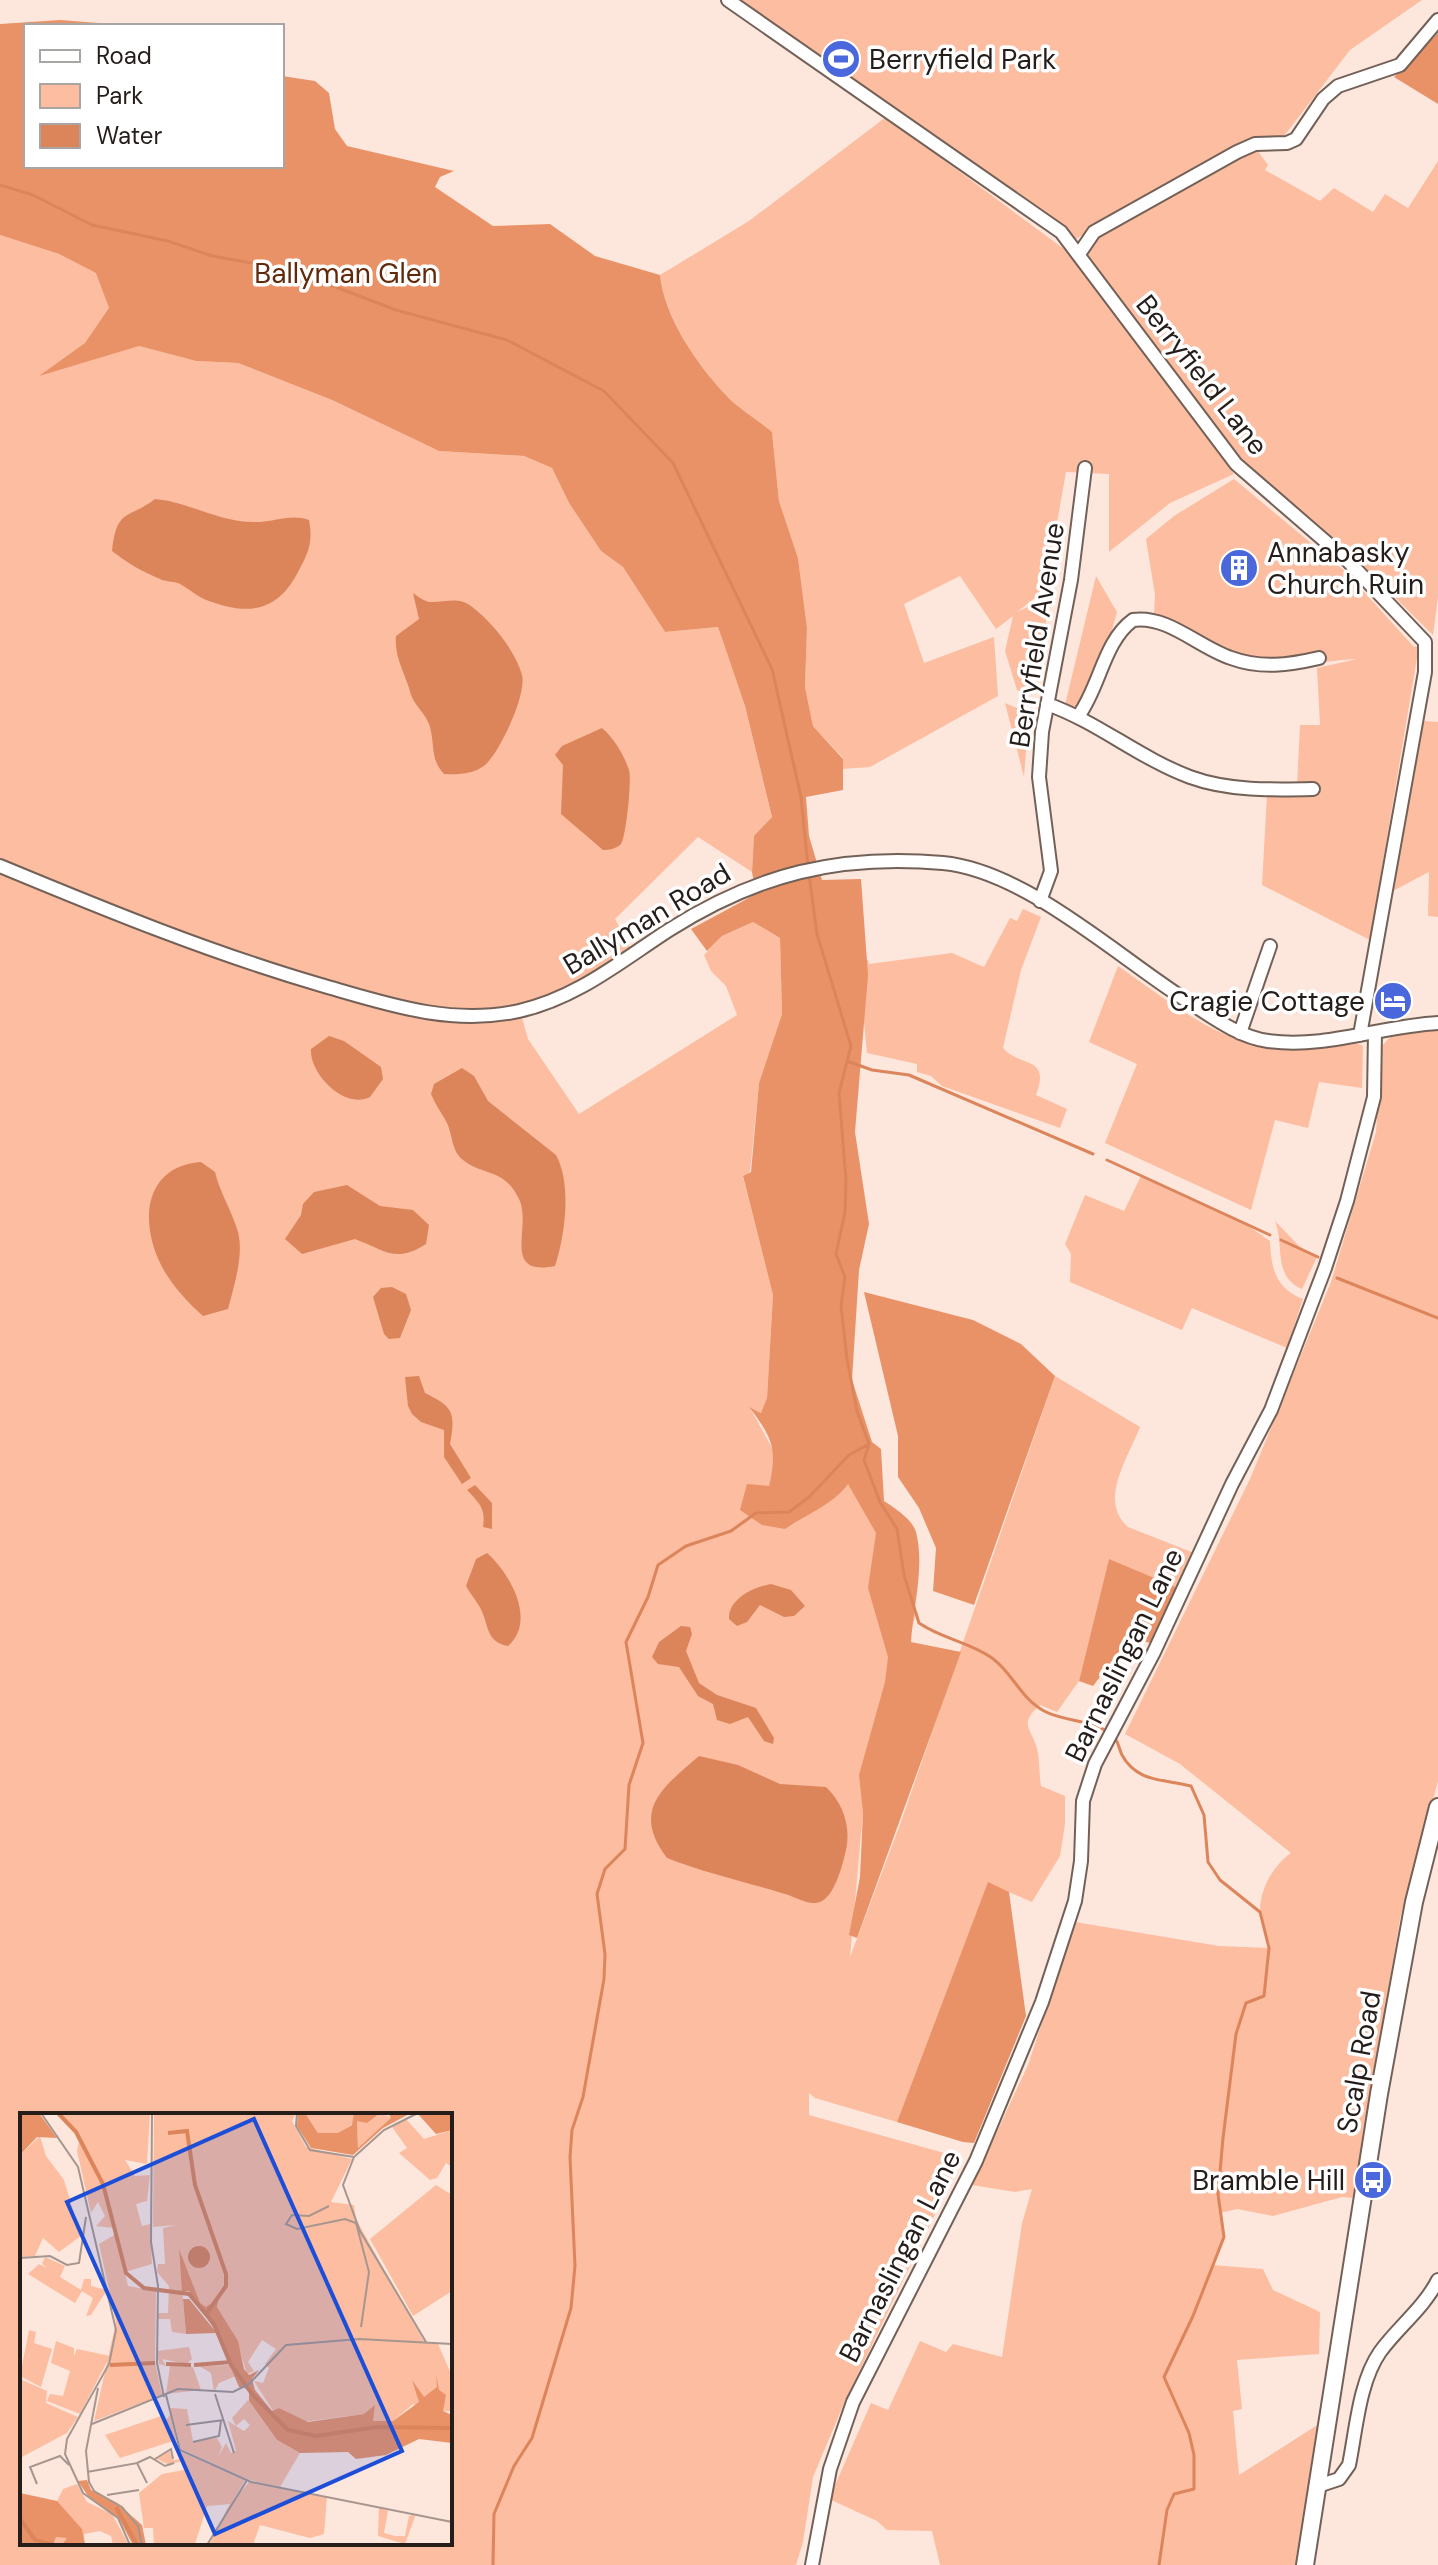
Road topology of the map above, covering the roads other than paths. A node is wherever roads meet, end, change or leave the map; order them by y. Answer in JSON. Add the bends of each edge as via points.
{"nodes":[{"id":1,"x":728,"y":0,"type":"edge"},
{"id":2,"x":1438,"y":20,"type":"edge"},
{"id":3,"x":1079,"y":254,"type":"junction"},
{"id":4,"x":1085,"y":468,"type":"dead end"},
{"id":5,"x":1319,"y":658,"type":"dead end"},
{"id":6,"x":1047,"y":704,"type":"junction"},
{"id":7,"x":1079,"y":715,"type":"junction"},
{"id":8,"x":1313,"y":789,"type":"dead end"},
{"id":9,"x":0,"y":866,"type":"edge"},
{"id":10,"x":1040,"y":901,"type":"junction"},
{"id":11,"x":1270,"y":946,"type":"dead end"},
{"id":12,"x":1438,"y":1023,"type":"edge"},
{"id":13,"x":1375,"y":1032,"type":"junction"},
{"id":14,"x":1240,"y":1033,"type":"junction"},
{"id":15,"x":1360,"y":1035,"type":"junction"},
{"id":16,"x":1438,"y":1807,"type":"edge"},
{"id":17,"x":1438,"y":2280,"type":"edge"},
{"id":18,"x":1318,"y":2486,"type":"junction"},
{"id":19,"x":812,"y":2565,"type":"edge"},
{"id":20,"x":1305,"y":2565,"type":"edge"}],
"edges":[{"from":1,"to":3,"type":"street","name":"Berryfield Lane","via":[[1050,224]]},
{"from":2,"to":3,"type":"street","via":[[1400,65],[1338,86],[1296,139],[1237,152],[1094,232]]},
{"from":3,"to":15,"type":"street","name":"Berryfield Lane","via":[[1236,464],[1348,561],[1425,642],[1425,672]]},
{"from":4,"to":6,"type":"street","name":"Berryfield Avenue","via":[[1069,594]]},
{"from":5,"to":7,"type":"street","via":[[1254,665],[1211,650],[1156,620],[1133,620],[1115,638]]},
{"from":6,"to":7,"type":"street"},
{"from":6,"to":10,"type":"street","name":"Berryfield Avenue","via":[[1039,777],[1051,871]]},
{"from":7,"to":8,"type":"street","via":[[1191,778],[1251,789]]},
{"from":9,"to":10,"type":"street","name":"Ballyman Road","via":[[229,959],[383,1003],[455,1017],[521,1010],[560,998],[714,904],[791,872],[827,865],[946,864],[997,879]]},
{"from":10,"to":14,"type":"street","name":"Ballyman Road"},
{"from":11,"to":14,"type":"street"},
{"from":12,"to":13,"type":"street","name":"Ballyman Road"},
{"from":13,"to":15,"type":"street","name":"Ballyman Road"},
{"from":13,"to":19,"type":"street","name":"Barnaslingan Lane","via":[[1374,1097],[1325,1268],[1271,1410],[1095,1764],[1083,1801],[1075,1901],[1042,2002],[976,2161],[853,2402],[830,2469]]},
{"from":14,"to":15,"type":"street","name":"Ballyman Road","via":[[1295,1042]]},
{"from":16,"to":18,"type":"main road","name":"Scalp Road","via":[[1390,2033]]},
{"from":17,"to":18,"type":"street","via":[[1378,2354],[1349,2465],[1339,2479]]},
{"from":18,"to":20,"type":"main road","name":"Scalp Road"}]}
